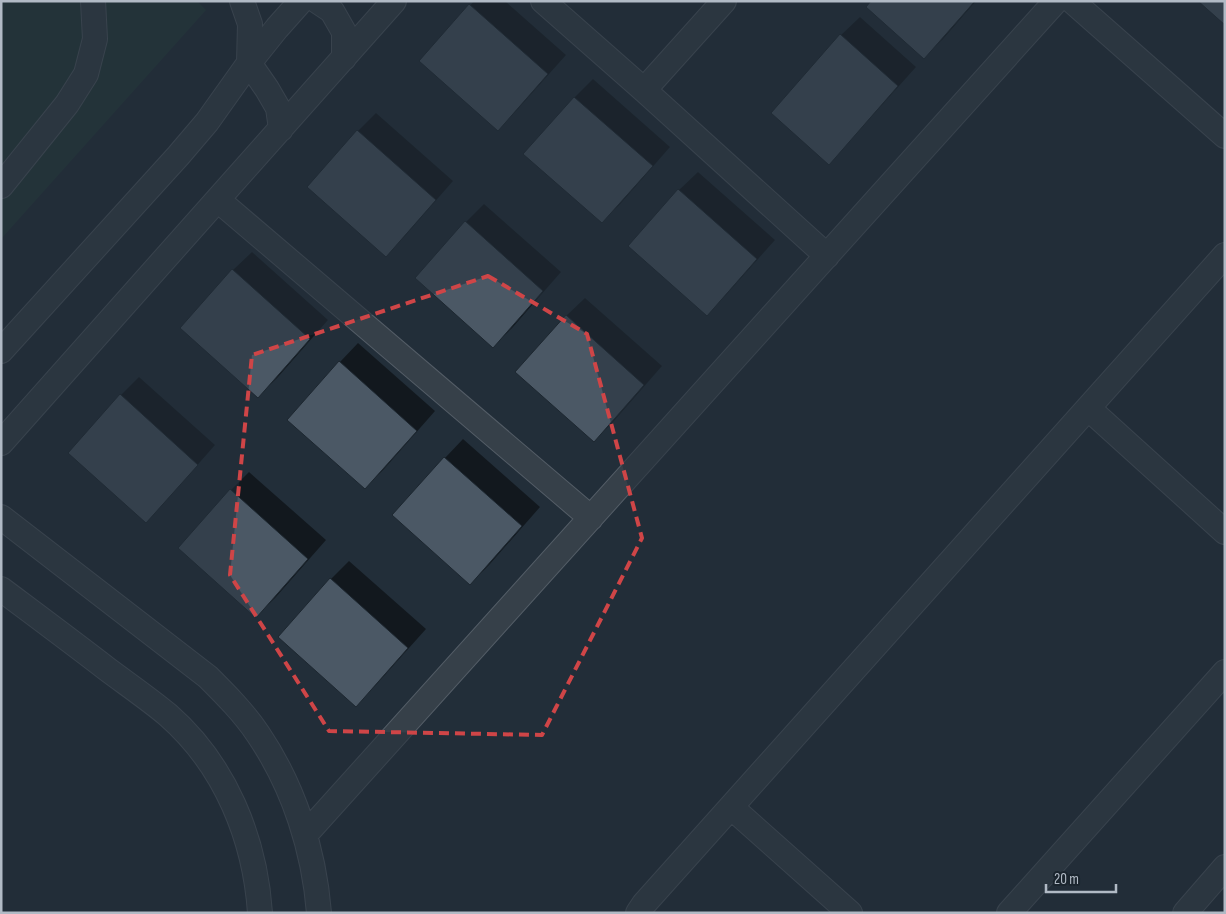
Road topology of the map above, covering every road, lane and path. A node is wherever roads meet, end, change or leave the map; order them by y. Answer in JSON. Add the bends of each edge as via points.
{"nodes":[{"id":1,"x":93,"y":1,"type":"edge"},
{"id":2,"x":242,"y":1,"type":"edge"},
{"id":3,"x":301,"y":1,"type":"edge"},
{"id":4,"x":318,"y":1,"type":"edge"},
{"id":5,"x":394,"y":1,"type":"edge"},
{"id":6,"x":543,"y":1,"type":"edge"},
{"id":7,"x":724,"y":1,"type":"edge"},
{"id":8,"x":1056,"y":1,"type":"edge"},
{"id":9,"x":1072,"y":1,"type":"edge"},
{"id":10,"x":344,"y":58,"type":"junction"},
{"id":11,"x":249,"y":63,"type":"junction"},
{"id":12,"x":644,"y":90,"type":"junction"},
{"id":13,"x":281,"y":129,"type":"junction"},
{"id":14,"x":1225,"y":136,"type":"edge"},
{"id":15,"x":1,"y":186,"type":"edge"},
{"id":16,"x":218,"y":200,"type":"junction"},
{"id":17,"x":1225,"y":255,"type":"edge"},
{"id":18,"x":827,"y":256,"type":"junction"},
{"id":19,"x":1,"y":351,"type":"edge"},
{"id":20,"x":1088,"y":408,"type":"junction"},
{"id":21,"x":1,"y":443,"type":"edge"},
{"id":22,"x":1,"y":517,"type":"edge"},
{"id":23,"x":591,"y":518,"type":"junction"},
{"id":24,"x":1225,"y":532,"type":"edge"},
{"id":25,"x":1,"y":589,"type":"edge"},
{"id":26,"x":1225,"y":672,"type":"edge"},
{"id":27,"x":731,"y":807,"type":"junction"},
{"id":28,"x":305,"y":835,"type":"junction"},
{"id":29,"x":1225,"y":867,"type":"edge"},
{"id":30,"x":260,"y":913,"type":"edge"},
{"id":31,"x":319,"y":913,"type":"edge"},
{"id":32,"x":638,"y":913,"type":"edge"},
{"id":33,"x":850,"y":913,"type":"edge"},
{"id":34,"x":1009,"y":913,"type":"edge"},
{"id":35,"x":1184,"y":913,"type":"edge"}],
"edges":[{"from":1,"to":15,"type":"street","via":[[96,39],[86,74],[67,104]]},
{"from":2,"to":11,"type":"street","via":[[250,24]]},
{"from":3,"to":11,"type":"street"},
{"from":4,"to":10,"type":"street","via":[[332,11],[344,32]]},
{"from":5,"to":10,"type":"street"},
{"from":6,"to":12,"type":"street"},
{"from":7,"to":12,"type":"street"},
{"from":8,"to":18,"type":"street"},
{"from":9,"to":14,"type":"street"},
{"from":10,"to":13,"type":"street"},
{"from":11,"to":13,"type":"street","via":[[278,108]]},
{"from":11,"to":19,"type":"street","via":[[178,156]]},
{"from":12,"to":18,"type":"street"},
{"from":13,"to":16,"type":"street"},
{"from":16,"to":21,"type":"street"},
{"from":16,"to":23,"type":"street"},
{"from":17,"to":20,"type":"street"},
{"from":18,"to":23,"type":"street"},
{"from":20,"to":24,"type":"street"},
{"from":20,"to":27,"type":"street"},
{"from":22,"to":28,"type":"street","via":[[208,677],[234,704],[278,765]]},
{"from":23,"to":28,"type":"street"},
{"from":25,"to":30,"type":"street","via":[[168,715],[193,742],[216,771],[247,838],[256,874]]},
{"from":26,"to":34,"type":"street"},
{"from":27,"to":32,"type":"street"},
{"from":27,"to":33,"type":"street"},
{"from":28,"to":31,"type":"street"},
{"from":29,"to":35,"type":"street"}]}
